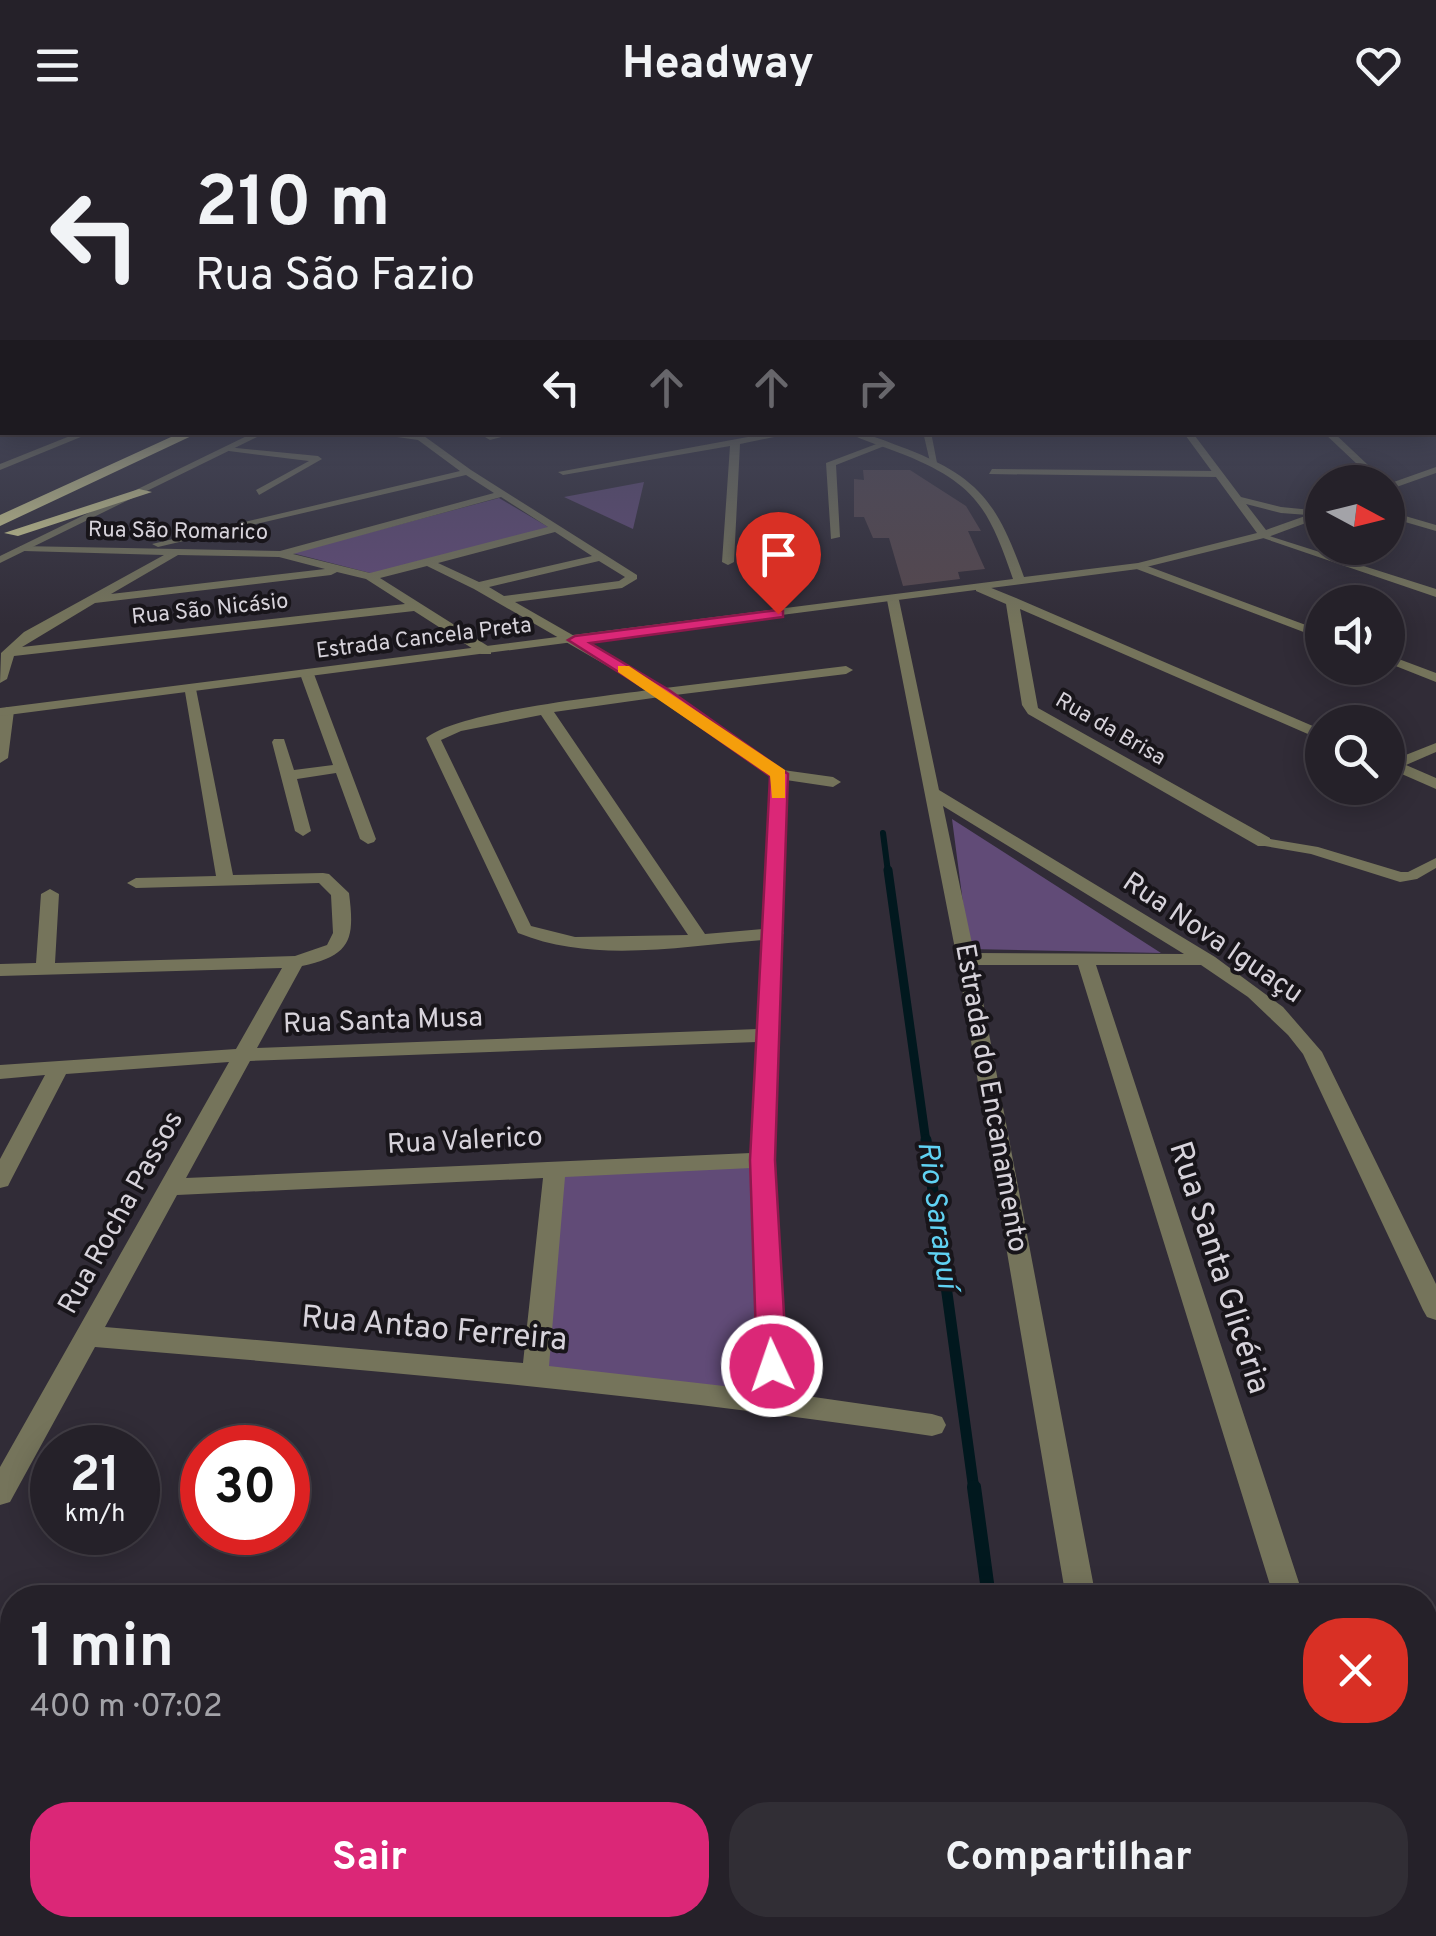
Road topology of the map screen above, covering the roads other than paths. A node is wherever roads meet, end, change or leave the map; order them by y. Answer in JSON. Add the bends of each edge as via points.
{"nodes":[{"id":1,"x":27,"y":456,"type":"edge"},
{"id":2,"x":104,"y":456,"type":"edge"},
{"id":3,"x":141,"y":456,"type":"edge"},
{"id":4,"x":216,"y":456,"type":"edge"},
{"id":5,"x":299,"y":456,"type":"edge"},
{"id":6,"x":446,"y":456,"type":"edge"},
{"id":7,"x":653,"y":456,"type":"edge"},
{"id":8,"x":733,"y":456,"type":"edge"},
{"id":9,"x":849,"y":456,"type":"edge"},
{"id":10,"x":912,"y":456,"type":"edge"},
{"id":11,"x":933,"y":456,"type":"edge"},
{"id":12,"x":1205,"y":456,"type":"edge"},
{"id":13,"x":935,"y":466,"type":"junction"},
{"id":14,"x":0,"y":467,"type":"edge"},
{"id":15,"x":1435,"y":471,"type":"edge"},
{"id":16,"x":468,"y":472,"type":"junction"},
{"id":17,"x":563,"y":472,"type":"dead end"},
{"id":18,"x":992,"y":472,"type":"dead end"},
{"id":19,"x":1218,"y":474,"type":"junction"},
{"id":20,"x":1405,"y":479,"type":"edge"},
{"id":21,"x":144,"y":492,"type":"junction"},
{"id":22,"x":259,"y":492,"type":"dead end"},
{"id":23,"x":501,"y":494,"type":"junction"},
{"id":24,"x":1238,"y":499,"type":"junction"},
{"id":25,"x":0,"y":503,"type":"edge"},
{"id":26,"x":1305,"y":512,"type":"edge"},
{"id":27,"x":1405,"y":519,"type":"edge"},
{"id":28,"x":1305,"y":520,"type":"edge"},
{"id":29,"x":0,"y":521,"type":"edge"},
{"id":30,"x":1436,"y":528,"type":"edge"},
{"id":31,"x":554,"y":529,"type":"junction"},
{"id":32,"x":1264,"y":536,"type":"junction"},
{"id":33,"x":0,"y":537,"type":"edge"},
{"id":34,"x":835,"y":537,"type":"dead end"},
{"id":35,"x":24,"y":548,"type":"junction"},
{"id":36,"x":128,"y":551,"type":"junction"},
{"id":37,"x":175,"y":552,"type":"junction"},
{"id":38,"x":279,"y":554,"type":"junction"},
{"id":39,"x":599,"y":558,"type":"junction"},
{"id":40,"x":0,"y":560,"type":"edge"},
{"id":41,"x":428,"y":562,"type":"junction"},
{"id":42,"x":728,"y":562,"type":"dead end"},
{"id":43,"x":1138,"y":566,"type":"junction"},
{"id":44,"x":345,"y":571,"type":"junction"},
{"id":45,"x":370,"y":577,"type":"junction"},
{"id":46,"x":1020,"y":582,"type":"junction"},
{"id":47,"x":478,"y":586,"type":"junction"},
{"id":48,"x":980,"y":588,"type":"junction"},
{"id":49,"x":1436,"y":593,"type":"edge"},
{"id":50,"x":90,"y":600,"type":"junction"},
{"id":51,"x":503,"y":600,"type":"junction"},
{"id":52,"x":893,"y":600,"type":"junction"},
{"id":53,"x":1012,"y":601,"type":"junction"},
{"id":54,"x":415,"y":607,"type":"junction"},
{"id":55,"x":1305,"y":629,"type":"edge"},
{"id":56,"x":575,"y":640,"type":"junction"},
{"id":57,"x":486,"y":651,"type":"junction"},
{"id":58,"x":8,"y":653,"type":"junction"},
{"id":59,"x":1405,"y":666,"type":"edge"},
{"id":60,"x":846,"y":670,"type":"dead end"},
{"id":61,"x":307,"y":674,"type":"junction"},
{"id":62,"x":1436,"y":678,"type":"edge"},
{"id":63,"x":0,"y":679,"type":"edge"},
{"id":64,"x":189,"y":689,"type":"junction"},
{"id":65,"x":663,"y":693,"type":"junction"},
{"id":66,"x":546,"y":710,"type":"junction"},
{"id":67,"x":4,"y":712,"type":"edge"},
{"id":68,"x":1305,"y":728,"type":"edge"},
{"id":69,"x":280,"y":742,"type":"dead end"},
{"id":70,"x":1436,"y":747,"type":"edge"},
{"id":71,"x":0,"y":758,"type":"edge"},
{"id":72,"x":1405,"y":758,"type":"edge"},
{"id":73,"x":342,"y":768,"type":"junction"},
{"id":74,"x":1405,"y":771,"type":"edge"},
{"id":75,"x":779,"y":774,"type":"junction"},
{"id":76,"x":288,"y":776,"type":"junction"},
{"id":77,"x":833,"y":782,"type":"dead end"},
{"id":78,"x":1436,"y":784,"type":"edge"},
{"id":79,"x":933,"y":793,"type":"junction"},
{"id":80,"x":303,"y":831,"type":"dead end"},
{"id":81,"x":368,"y":839,"type":"dead end"},
{"id":82,"x":1264,"y":842,"type":"joint"},
{"id":83,"x":1436,"y":862,"type":"edge"},
{"id":84,"x":225,"y":879,"type":"junction"},
{"id":85,"x":136,"y":883,"type":"dead end"},
{"id":86,"x":50,"y":894,"type":"dead end"},
{"id":87,"x":775,"y":933,"type":"junction"},
{"id":88,"x":699,"y":938,"type":"junction"},
{"id":89,"x":1086,"y":958,"type":"junction"},
{"id":90,"x":966,"y":959,"type":"junction"},
{"id":91,"x":1203,"y":960,"type":"junction"},
{"id":92,"x":296,"y":962,"type":"junction"},
{"id":93,"x":45,"y":968,"type":"junction"},
{"id":94,"x":0,"y":970,"type":"edge"},
{"id":95,"x":768,"y":1035,"type":"junction"},
{"id":96,"x":244,"y":1055,"type":"junction"},
{"id":97,"x":58,"y":1070,"type":"junction"},
{"id":98,"x":0,"y":1072,"type":"edge"},
{"id":99,"x":762,"y":1160,"type":"junction"},
{"id":100,"x":555,"y":1167,"type":"junction"},
{"id":101,"x":0,"y":1180,"type":"edge"},
{"id":102,"x":172,"y":1187,"type":"junction"},
{"id":103,"x":1436,"y":1310,"type":"edge"},
{"id":104,"x":87,"y":1336,"type":"junction"},
{"id":105,"x":534,"y":1372,"type":"junction"},
{"id":106,"x":774,"y":1400,"type":"junction"},
{"id":107,"x":932,"y":1425,"type":"dead end"},
{"id":108,"x":0,"y":1492,"type":"edge"},
{"id":109,"x":1080,"y":1585,"type":"edge"},
{"id":110,"x":1285,"y":1585,"type":"edge"}],
"edges":[{"from":1,"to":14,"type":"street"},
{"from":2,"to":25,"type":"highway"},
{"from":3,"to":29,"type":"highway"},
{"from":4,"to":21,"type":"street"},
{"from":5,"to":22,"type":"lane","via":[[318,458]]},
{"from":6,"to":16,"type":"street"},
{"from":7,"to":17,"type":"street"},
{"from":8,"to":42,"type":"street"},
{"from":9,"to":34,"type":"street","via":[[831,463]]},
{"from":10,"to":13,"type":"street"},
{"from":11,"to":13,"type":"lane"},
{"from":12,"to":19,"type":"street"},
{"from":13,"to":46,"type":"street","via":[[992,512]]},
{"from":15,"to":20,"type":"street"},
{"from":16,"to":23,"type":"street"},
{"from":16,"to":36,"type":"street"},
{"from":18,"to":19,"type":"street"},
{"from":19,"to":24,"type":"street"},
{"from":21,"to":33,"type":"highway"},
{"from":21,"to":35,"type":"street"},
{"from":23,"to":31,"type":"street"},
{"from":23,"to":38,"type":"street"},
{"from":24,"to":26,"type":"street"},
{"from":24,"to":32,"type":"street"},
{"from":27,"to":30,"type":"street"},
{"from":28,"to":32,"type":"street","name":"Estrada Cancela Preta"},
{"from":31,"to":39,"type":"street"},
{"from":31,"to":41,"type":"street"},
{"from":32,"to":43,"type":"street","name":"Estrada Cancela Preta"},
{"from":32,"to":49,"type":"street"},
{"from":35,"to":36,"type":"street","name":"Rua São Romarico"},
{"from":35,"to":40,"type":"street"},
{"from":36,"to":37,"type":"street","name":"Rua São Romarico"},
{"from":37,"to":38,"type":"street","name":"Rua São Romarico"},
{"from":37,"to":50,"type":"street"},
{"from":38,"to":44,"type":"street","name":"Rua São Romarico"},
{"from":39,"to":47,"type":"street"},
{"from":39,"to":51,"type":"street","via":[[632,580]]},
{"from":41,"to":45,"type":"street"},
{"from":41,"to":47,"type":"street"},
{"from":43,"to":46,"type":"street","name":"Estrada Cancela Preta"},
{"from":43,"to":55,"type":"street"},
{"from":44,"to":45,"type":"street","name":"Rua São Romarico"},
{"from":44,"to":50,"type":"street"},
{"from":45,"to":54,"type":"street","name":"Rua São Romarico"},
{"from":46,"to":48,"type":"street","name":"Estrada Cancela Preta"},
{"from":47,"to":51,"type":"street"},
{"from":48,"to":52,"type":"street","name":"Estrada Cancela Preta"},
{"from":48,"to":53,"type":"street"},
{"from":50,"to":58,"type":"street"},
{"from":51,"to":56,"type":"street"},
{"from":52,"to":56,"type":"street","name":"Estrada Cancela Preta"},
{"from":52,"to":79,"type":"street","name":"Estrada do Encanamento"},
{"from":53,"to":68,"type":"street"},
{"from":53,"to":82,"type":"street","name":"Rua da Brisa","via":[[1033,711]]},
{"from":54,"to":57,"type":"street","name":"Rua São Romarico"},
{"from":54,"to":58,"type":"street","name":"Rua São Nicásio"},
{"from":56,"to":57,"type":"street","name":"Estrada Cancela Preta"},
{"from":56,"to":65,"type":"street"},
{"from":57,"to":61,"type":"street","name":"Estrada Cancela Preta"},
{"from":58,"to":63,"type":"street"},
{"from":59,"to":62,"type":"street"},
{"from":60,"to":65,"type":"street"},
{"from":61,"to":64,"type":"street","name":"Estrada Cancela Preta"},
{"from":61,"to":73,"type":"street"},
{"from":64,"to":67,"type":"street","name":"Estrada Cancela Preta"},
{"from":64,"to":84,"type":"street"},
{"from":65,"to":66,"type":"street"},
{"from":65,"to":75,"type":"street"},
{"from":66,"to":88,"type":"street"},
{"from":66,"to":88,"type":"street","via":[[437,734],[432,744],[524,929],[557,943]]},
{"from":67,"to":71,"type":"street"},
{"from":69,"to":76,"type":"street"},
{"from":70,"to":72,"type":"street"},
{"from":73,"to":76,"type":"street"},
{"from":73,"to":81,"type":"street"},
{"from":74,"to":78,"type":"street"},
{"from":75,"to":77,"type":"street"},
{"from":75,"to":87,"type":"street"},
{"from":76,"to":80,"type":"street"},
{"from":79,"to":90,"type":"street","name":"Estrada do Encanamento"},
{"from":79,"to":91,"type":"street","name":"Rua Nova Iguaçu"},
{"from":82,"to":83,"type":"lane","via":[[1400,877]]},
{"from":84,"to":85,"type":"street"},
{"from":84,"to":92,"type":"street","via":[[307,876],[335,884],[345,931],[338,947]]},
{"from":86,"to":93,"type":"street"},
{"from":87,"to":88,"type":"street"},
{"from":87,"to":95,"type":"street"},
{"from":89,"to":90,"type":"street"},
{"from":89,"to":91,"type":"street"},
{"from":89,"to":110,"type":"street","name":"Rua Santa Glicéria"},
{"from":90,"to":109,"type":"street","name":"Estrada do Encanamento"},
{"from":91,"to":103,"type":"street","name":"Rua Nova Iguaçu","via":[[1278,1012],[1312,1052]]},
{"from":92,"to":93,"type":"street"},
{"from":92,"to":96,"type":"street","name":"Rua Rocha Passos"},
{"from":93,"to":94,"type":"street"},
{"from":95,"to":96,"type":"street","name":"Rua Santa Musa"},
{"from":95,"to":99,"type":"street"},
{"from":96,"to":97,"type":"street","name":"Rua Santa Musa"},
{"from":96,"to":102,"type":"street","name":"Rua Rocha Passos"},
{"from":97,"to":98,"type":"street","name":"Rua Santa Musa"},
{"from":97,"to":101,"type":"street"},
{"from":99,"to":100,"type":"street","name":"Rua Valerico"},
{"from":99,"to":106,"type":"street"},
{"from":100,"to":102,"type":"street","name":"Rua Valerico"},
{"from":100,"to":105,"type":"street"},
{"from":102,"to":104,"type":"street","name":"Rua Rocha Passos"},
{"from":104,"to":105,"type":"street","name":"Rua Antao Ferreira"},
{"from":104,"to":108,"type":"street","name":"Rua Rocha Passos"},
{"from":105,"to":106,"type":"street","name":"Rua Antao Ferreira"},
{"from":106,"to":107,"type":"street","name":"Rua Antao Ferreira"}]}
